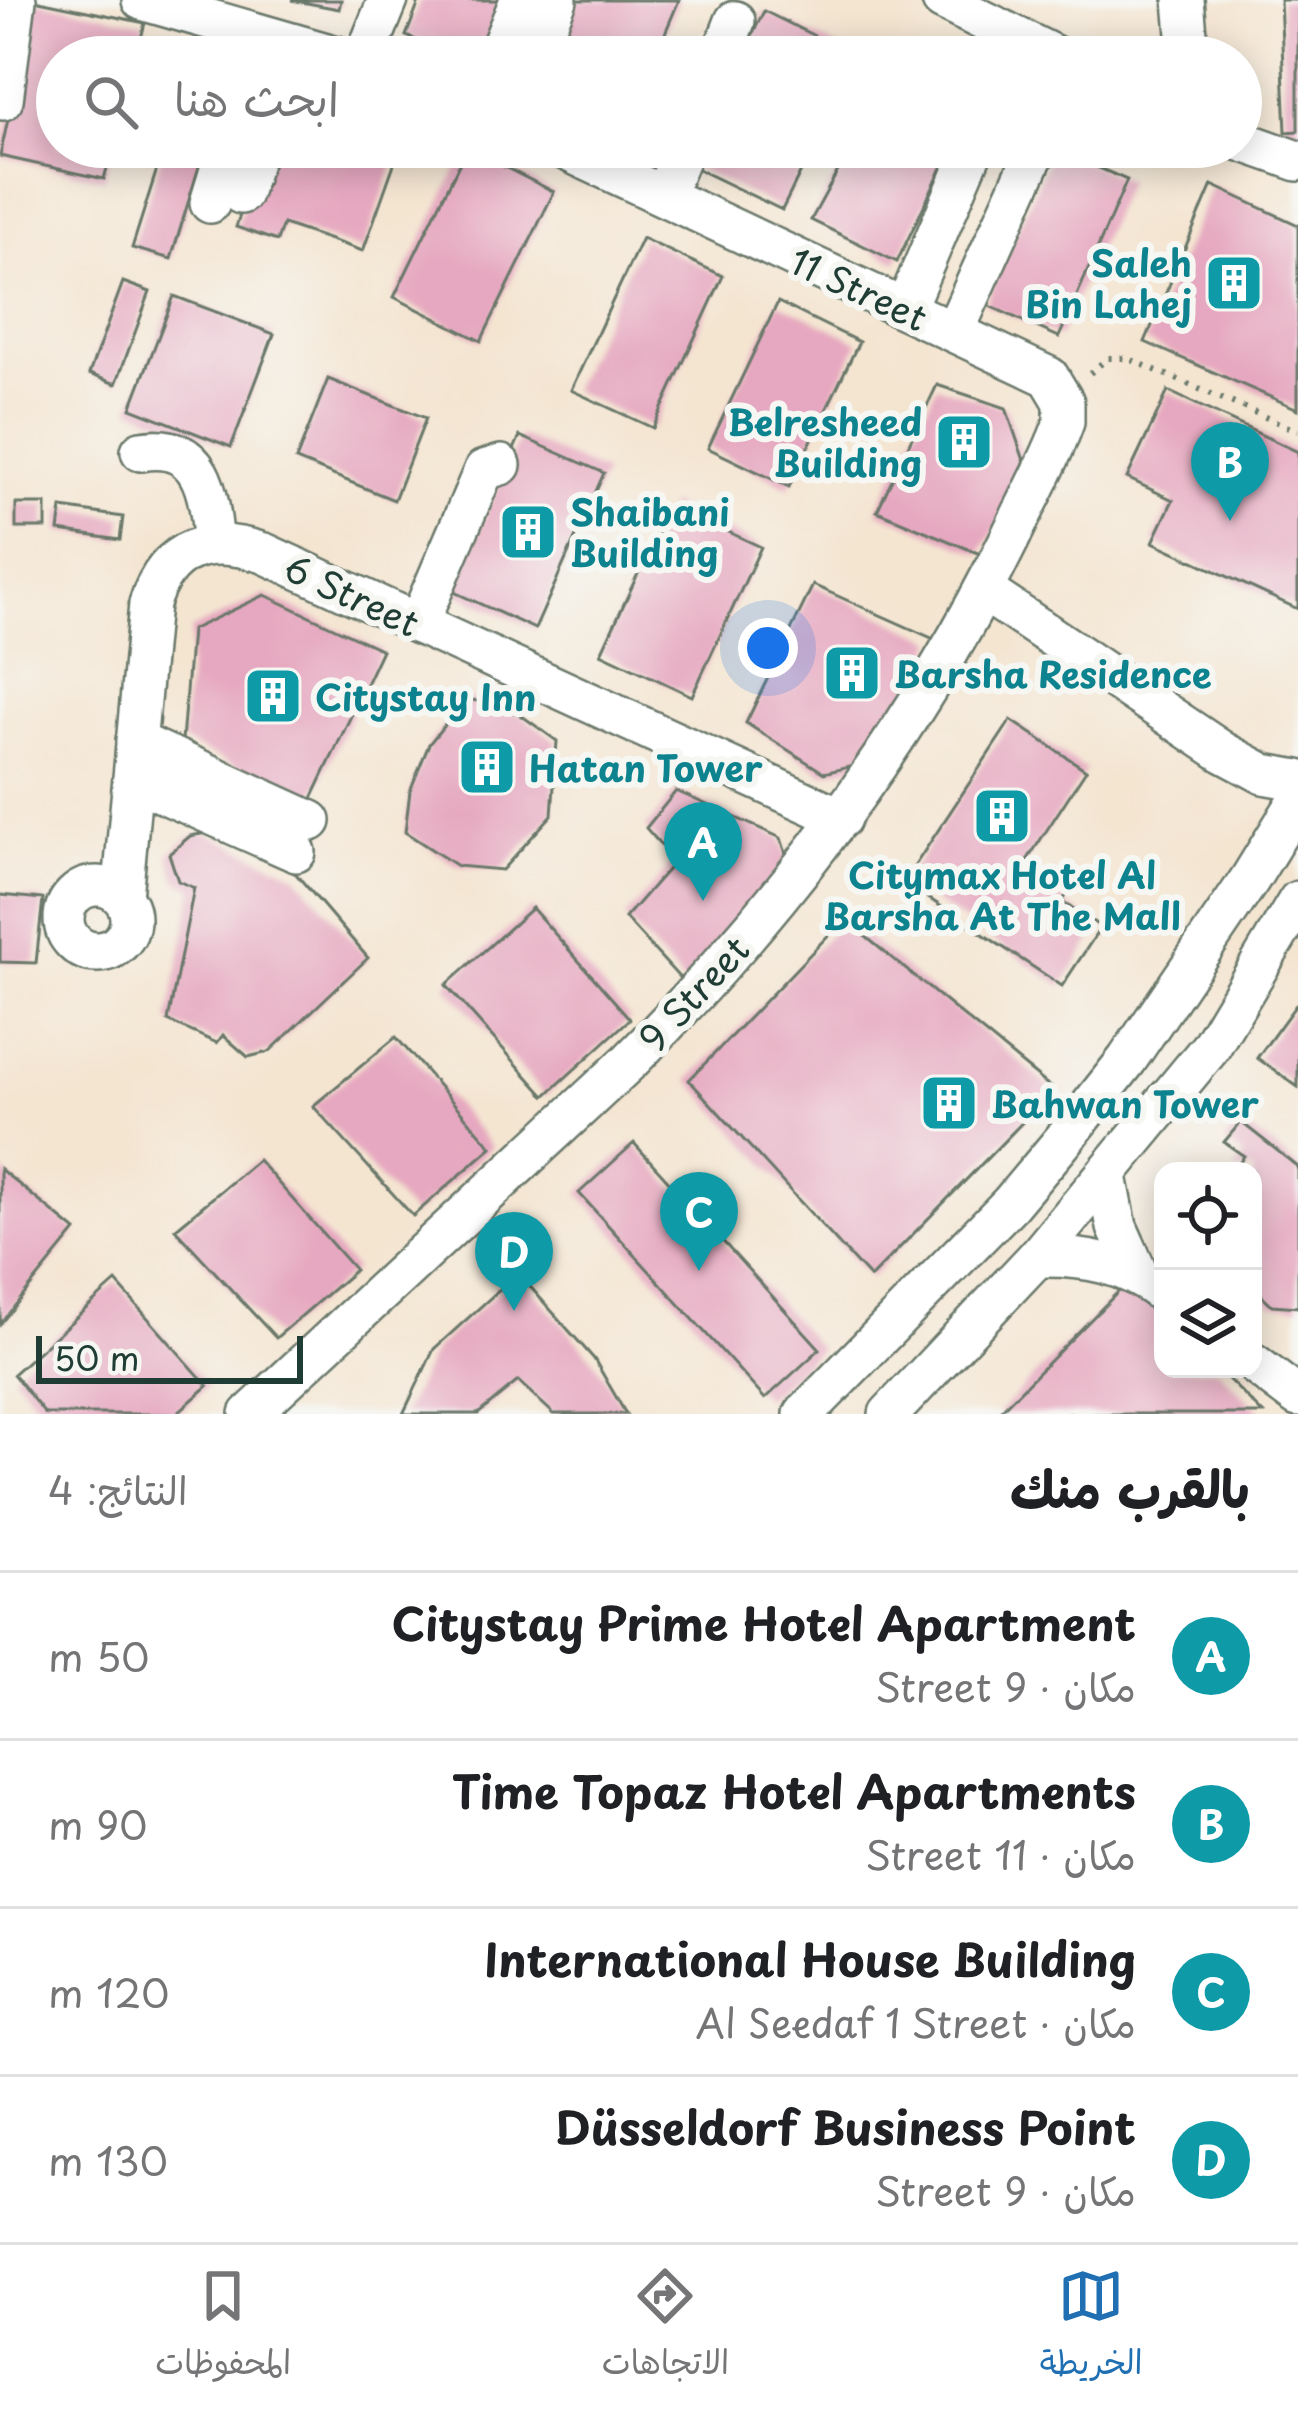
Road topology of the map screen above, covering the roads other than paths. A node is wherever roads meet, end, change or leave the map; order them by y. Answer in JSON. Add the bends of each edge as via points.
{"nodes":[{"id":1,"x":16,"y":0,"type":"edge"},
{"id":2,"x":142,"y":0,"type":"edge"},
{"id":3,"x":388,"y":0,"type":"edge"},
{"id":4,"x":520,"y":0,"type":"edge"},
{"id":5,"x":557,"y":0,"type":"edge"},
{"id":6,"x":942,"y":0,"type":"edge"},
{"id":7,"x":1184,"y":0,"type":"edge"},
{"id":8,"x":243,"y":36,"type":"edge"},
{"id":9,"x":373,"y":36,"type":"edge"},
{"id":10,"x":505,"y":36,"type":"edge"},
{"id":11,"x":542,"y":36,"type":"edge"},
{"id":12,"x":1015,"y":36,"type":"edge"},
{"id":13,"x":1187,"y":36,"type":"edge"},
{"id":14,"x":3,"y":100,"type":"edge"},
{"id":15,"x":227,"y":168,"type":"edge"},
{"id":16,"x":244,"y":168,"type":"edge"},
{"id":17,"x":605,"y":168,"type":"edge"},
{"id":18,"x":675,"y":168,"type":"edge"},
{"id":19,"x":965,"y":168,"type":"edge"},
{"id":20,"x":1028,"y":168,"type":"edge"},
{"id":21,"x":664,"y":196,"type":"junction"},
{"id":22,"x":905,"y":309,"type":"junction"},
{"id":23,"x":954,"y":332,"type":"junction"},
{"id":24,"x":141,"y":452,"type":"dead end"},
{"id":25,"x":501,"y":465,"type":"dead end"},
{"id":26,"x":1034,"y":488,"type":"joint"},
{"id":27,"x":453,"y":496,"type":"dead end"},
{"id":28,"x":214,"y":544,"type":"junction"},
{"id":29,"x":984,"y":591,"type":"junction"},
{"id":30,"x":407,"y":619,"type":"junction"},
{"id":31,"x":135,"y":761,"type":"junction"},
{"id":32,"x":1298,"y":780,"type":"edge"},
{"id":33,"x":1298,"y":801,"type":"edge"},
{"id":34,"x":841,"y":818,"type":"junction"},
{"id":35,"x":303,"y":837,"type":"dead end"},
{"id":36,"x":122,"y":897,"type":"dead end"},
{"id":37,"x":1298,"y":901,"type":"edge"},
{"id":38,"x":1107,"y":1176,"type":"junction"},
{"id":39,"x":1037,"y":1257,"type":"junction"},
{"id":40,"x":1150,"y":1283,"type":"edge"},
{"id":41,"x":1262,"y":1370,"type":"edge"},
{"id":42,"x":1298,"y":1397,"type":"edge"},
{"id":43,"x":250,"y":1414,"type":"edge"},
{"id":44,"x":804,"y":1414,"type":"edge"},
{"id":45,"x":889,"y":1414,"type":"edge"}],
"edges":[{"from":1,"to":14,"type":"street"},
{"from":2,"to":8,"type":"street"},
{"from":3,"to":9,"type":"street"},
{"from":4,"to":10,"type":"street"},
{"from":5,"to":11,"type":"street"},
{"from":6,"to":12,"type":"street"},
{"from":7,"to":13,"type":"street"},
{"from":15,"to":16,"type":"street","via":[[226,198]]},
{"from":17,"to":21,"type":"street","name":"11 Street"},
{"from":18,"to":21,"type":"street"},
{"from":19,"to":22,"type":"street"},
{"from":20,"to":23,"type":"street"},
{"from":21,"to":22,"type":"street","name":"11 Street"},
{"from":22,"to":23,"type":"street","name":"11 Street"},
{"from":23,"to":26,"type":"street","name":"11 Street","via":[[1049,377],[1064,402],[1064,422]]},
{"from":24,"to":28,"type":"street","via":[[170,451],[200,472]]},
{"from":25,"to":30,"type":"street","via":[[484,470]]},
{"from":26,"to":29,"type":"street","name":"9 Street"},
{"from":27,"to":30,"type":"street"},
{"from":28,"to":30,"type":"street","name":"6 Street","via":[[264,554]]},
{"from":28,"to":31,"type":"street","via":[[179,557],[155,586]]},
{"from":29,"to":32,"type":"street","via":[[1238,761]]},
{"from":29,"to":34,"type":"street","name":"9 Street"},
{"from":30,"to":34,"type":"street","name":"6 Street"},
{"from":31,"to":35,"type":"street"},
{"from":31,"to":36,"type":"street"},
{"from":33,"to":44,"type":"street","via":[[1140,1041],[1062,1142]]},
{"from":34,"to":43,"type":"street","name":"9 Street","via":[[672,1018]]},
{"from":37,"to":38,"type":"street","via":[[1210,1048]]},
{"from":38,"to":39,"type":"street"},
{"from":38,"to":40,"type":"street","via":[[1117,1227]]},
{"from":39,"to":40,"type":"street","via":[[1088,1260]]},
{"from":39,"to":45,"type":"street"},
{"from":41,"to":42,"type":"street"}]}
